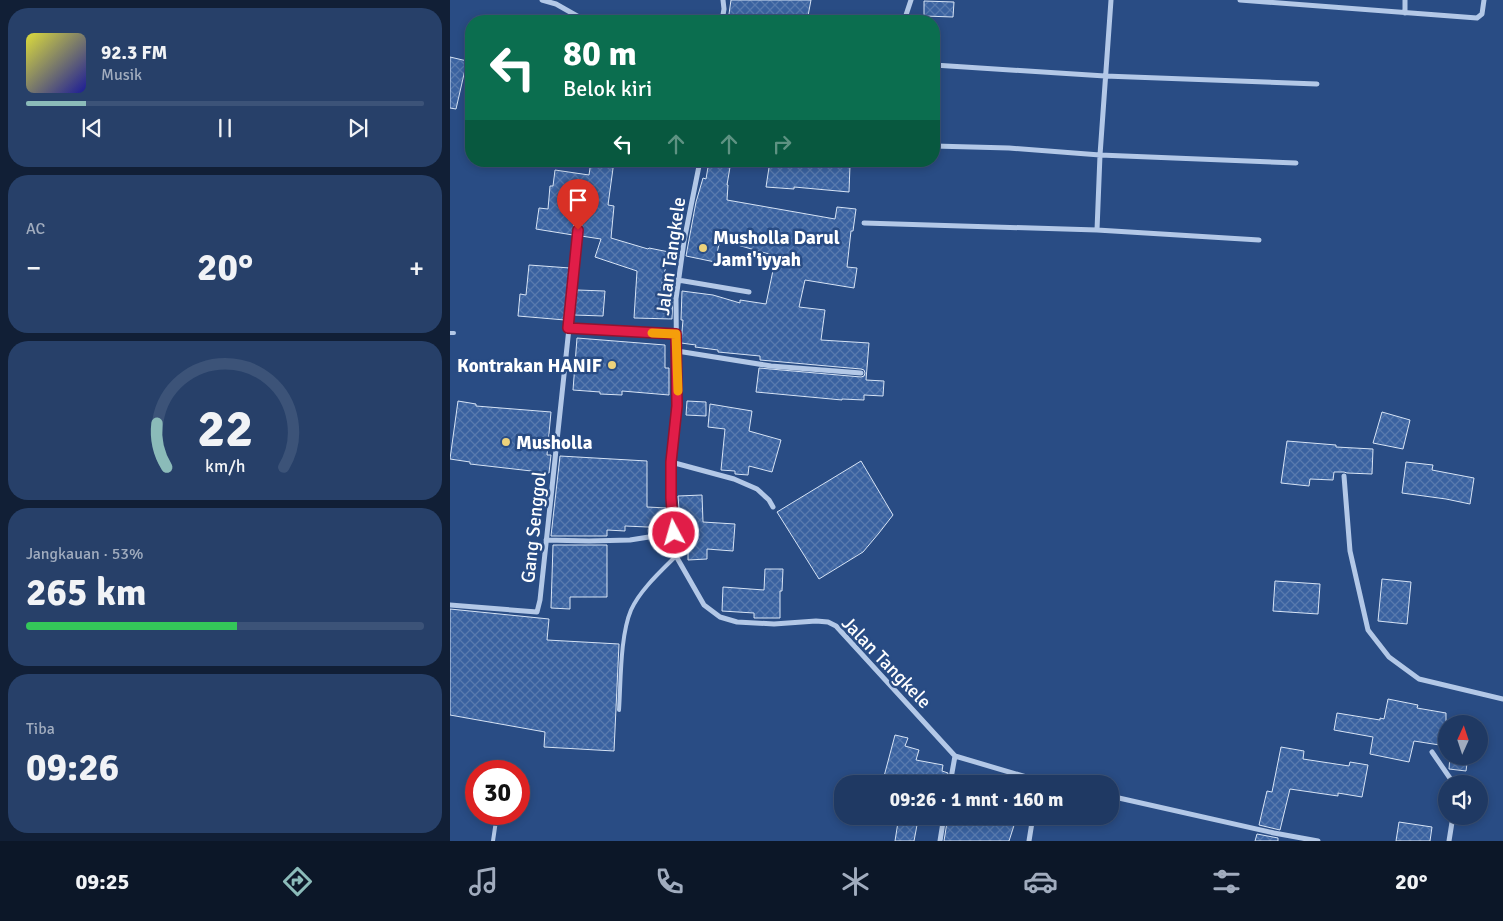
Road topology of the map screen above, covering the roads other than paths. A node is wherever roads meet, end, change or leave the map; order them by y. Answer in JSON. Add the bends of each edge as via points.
{"nodes":[{"id":1,"x":542,"y":0,"type":"edge"},
{"id":2,"x":723,"y":0,"type":"edge"},
{"id":3,"x":911,"y":0,"type":"edge"},
{"id":4,"x":1111,"y":0,"type":"edge"},
{"id":5,"x":1240,"y":0,"type":"edge"},
{"id":6,"x":1405,"y":0,"type":"edge"},
{"id":7,"x":1484,"y":0,"type":"edge"},
{"id":8,"x":1405,"y":13,"type":"junction"},
{"id":9,"x":575,"y":15,"type":"edge"},
{"id":10,"x":723,"y":15,"type":"edge"},
{"id":11,"x":906,"y":15,"type":"edge"},
{"id":12,"x":940,"y":65,"type":"edge"},
{"id":13,"x":1105,"y":76,"type":"junction"},
{"id":14,"x":1317,"y":84,"type":"dead end"},
{"id":15,"x":940,"y":146,"type":"edge"},
{"id":16,"x":1100,"y":154,"type":"junction"},
{"id":17,"x":1296,"y":163,"type":"dead end"},
{"id":18,"x":699,"y":167,"type":"edge"},
{"id":19,"x":579,"y":210,"type":"dead end"},
{"id":20,"x":864,"y":223,"type":"dead end"},
{"id":21,"x":1097,"y":230,"type":"junction"},
{"id":22,"x":1258,"y":240,"type":"dead end"},
{"id":23,"x":678,"y":280,"type":"junction"},
{"id":24,"x":749,"y":292,"type":"dead end"},
{"id":25,"x":568,"y":328,"type":"junction"},
{"id":26,"x":676,"y":334,"type":"junction"},
{"id":27,"x":677,"y":350,"type":"junction"},
{"id":28,"x":862,"y":373,"type":"dead end"},
{"id":29,"x":671,"y":462,"type":"junction"},
{"id":30,"x":1344,"y":476,"type":"dead end"},
{"id":31,"x":773,"y":507,"type":"dead end"},
{"id":32,"x":674,"y":533,"type":"junction"},
{"id":33,"x":546,"y":540,"type":"junction"},
{"id":34,"x":676,"y":556,"type":"junction"},
{"id":35,"x":450,"y":606,"type":"edge"},
{"id":36,"x":1503,"y":700,"type":"edge"},
{"id":37,"x":620,"y":710,"type":"dead end"},
{"id":38,"x":1432,"y":752,"type":"dead end"},
{"id":39,"x":955,"y":756,"type":"junction"},
{"id":40,"x":952,"y":775,"type":"edge"},
{"id":41,"x":1016,"y":775,"type":"edge"},
{"id":42,"x":1448,"y":775,"type":"edge"},
{"id":43,"x":1119,"y":798,"type":"edge"},
{"id":44,"x":495,"y":825,"type":"edge"},
{"id":45,"x":943,"y":825,"type":"edge"},
{"id":46,"x":1032,"y":825,"type":"edge"},
{"id":47,"x":1452,"y":825,"type":"edge"},
{"id":48,"x":1274,"y":833,"type":"junction"},
{"id":49,"x":493,"y":841,"type":"edge"},
{"id":50,"x":940,"y":841,"type":"edge"},
{"id":51,"x":1029,"y":841,"type":"edge"},
{"id":52,"x":1273,"y":841,"type":"edge"},
{"id":53,"x":1318,"y":841,"type":"edge"},
{"id":54,"x":1449,"y":841,"type":"edge"}],
"edges":[{"from":1,"to":9,"type":"street"},
{"from":2,"to":10,"type":"street"},
{"from":3,"to":11,"type":"street"},
{"from":4,"to":13,"type":"street"},
{"from":5,"to":8,"type":"street"},
{"from":6,"to":8,"type":"street"},
{"from":7,"to":8,"type":"street","via":[[1482,14],[1477,18]]},
{"from":12,"to":13,"type":"street"},
{"from":13,"to":14,"type":"street"},
{"from":13,"to":16,"type":"street"},
{"from":15,"to":16,"type":"street"},
{"from":16,"to":17,"type":"street"},
{"from":16,"to":21,"type":"street"},
{"from":18,"to":23,"type":"street","name":"Jalan Tangkele"},
{"from":19,"to":25,"type":"street","name":"Gang Senggol"},
{"from":20,"to":21,"type":"street"},
{"from":21,"to":22,"type":"street"},
{"from":23,"to":24,"type":"street"},
{"from":23,"to":26,"type":"street","name":"Jalan Tangkele"},
{"from":25,"to":26,"type":"street"},
{"from":25,"to":33,"type":"street","name":"Gang Senggol"},
{"from":26,"to":27,"type":"street","name":"Jalan Tangkele"},
{"from":27,"to":28,"type":"street","via":[[771,366]]},
{"from":27,"to":29,"type":"street","name":"Jalan Tangkele","via":[[677,406]]},
{"from":29,"to":31,"type":"street","via":[[734,479],[757,489]]},
{"from":29,"to":32,"type":"street","name":"Jalan Tangkele"},
{"from":30,"to":36,"type":"street","via":[[1350,550],[1368,630],[1389,657],[1419,679]]},
{"from":32,"to":33,"type":"street","via":[[630,540]]},
{"from":32,"to":34,"type":"street","name":"Jalan Tangkele"},
{"from":33,"to":35,"type":"street","name":"Gang Senggol","via":[[537,612]]},
{"from":34,"to":37,"type":"lane","via":[[654,578],[632,609],[624,636]]},
{"from":34,"to":39,"type":"street","name":"Jalan Tangkele","via":[[704,605],[720,617],[736,622],[816,621],[836,626]]},
{"from":38,"to":42,"type":"street"},
{"from":39,"to":40,"type":"street"},
{"from":39,"to":41,"type":"street"},
{"from":43,"to":48,"type":"street"},
{"from":44,"to":49,"type":"lane"},
{"from":45,"to":50,"type":"street"},
{"from":46,"to":51,"type":"street"},
{"from":47,"to":54,"type":"street"},
{"from":48,"to":52,"type":"street"},
{"from":48,"to":53,"type":"street"}]}
